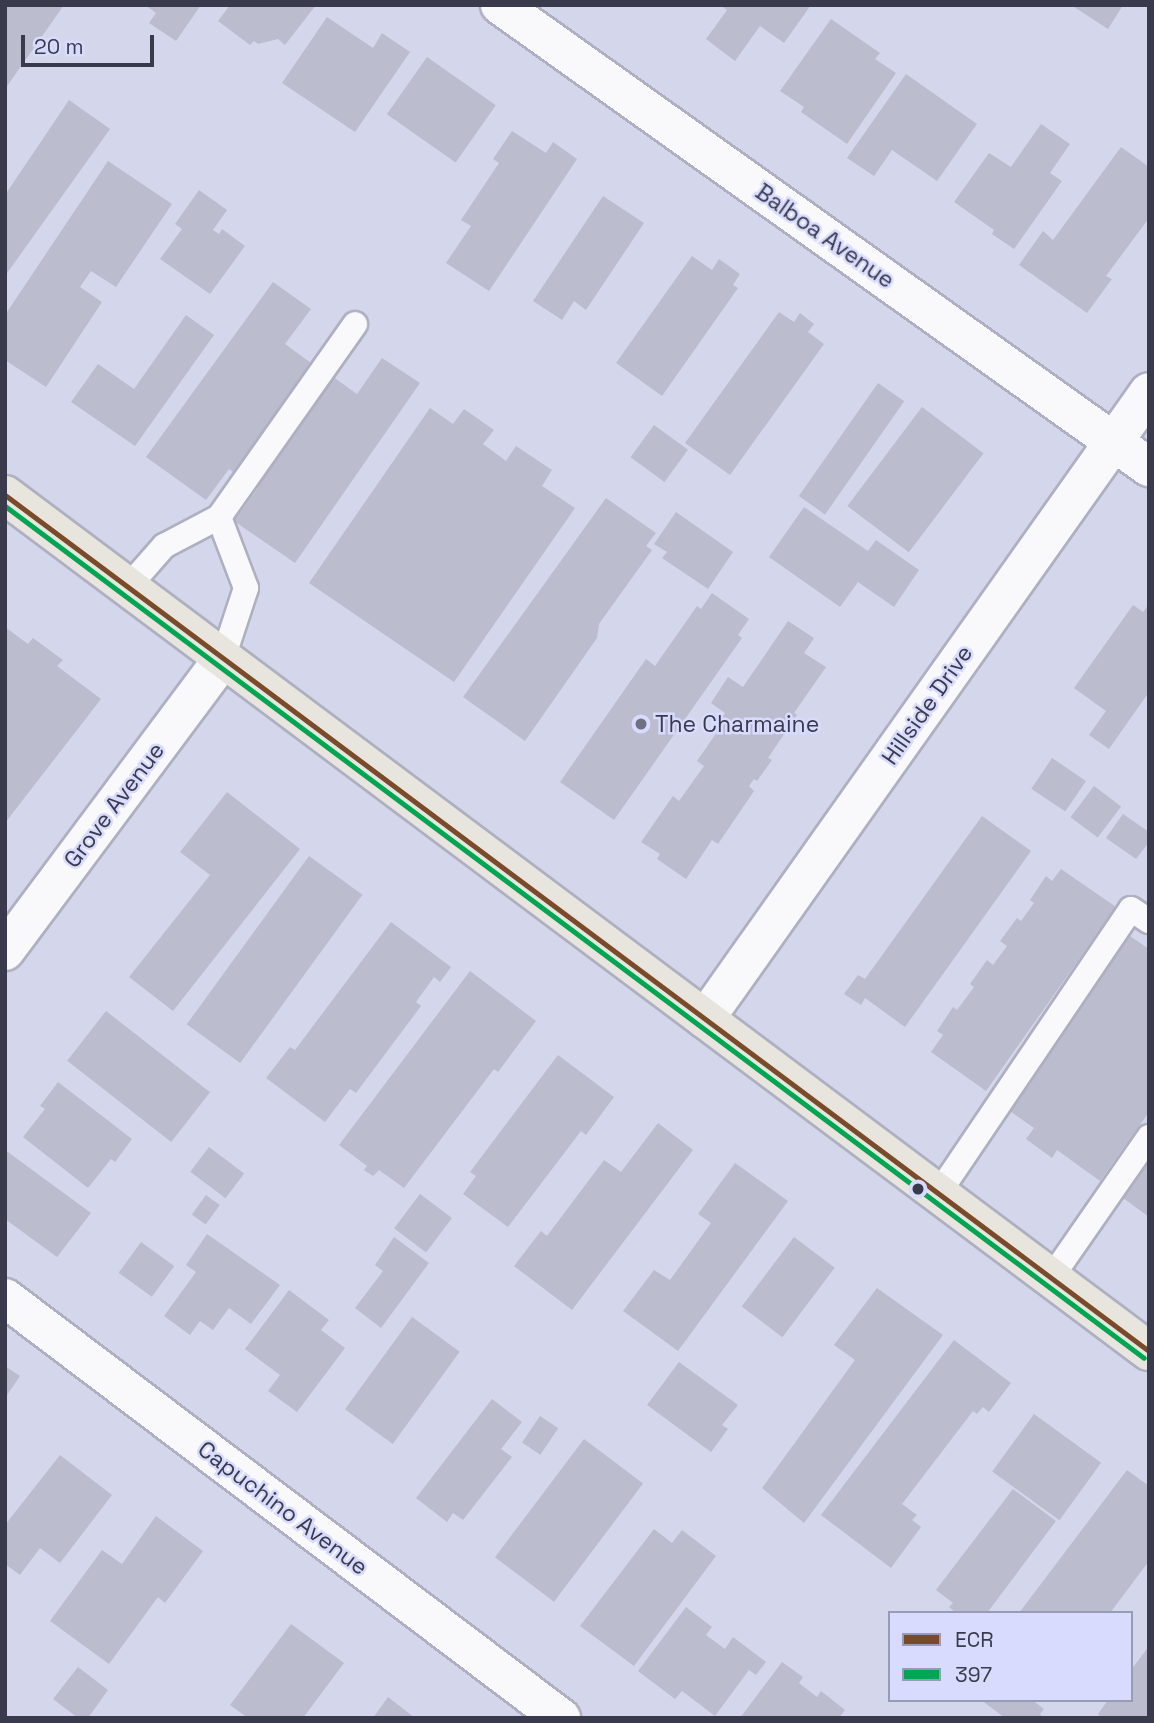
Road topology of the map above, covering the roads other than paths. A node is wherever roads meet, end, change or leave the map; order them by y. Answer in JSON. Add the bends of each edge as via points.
{"nodes":[{"id":1,"x":500,"y":5,"type":"edge"},
{"id":2,"x":355,"y":324,"type":"dead end"},
{"id":3,"x":1149,"y":391,"type":"edge"},
{"id":4,"x":1113,"y":442,"type":"junction"},
{"id":5,"x":1149,"y":467,"type":"edge"},
{"id":6,"x":5,"y":495,"type":"edge"},
{"id":7,"x":219,"y":517,"type":"junction"},
{"id":8,"x":128,"y":587,"type":"junction"},
{"id":9,"x":223,"y":658,"type":"junction"},
{"id":10,"x":1149,"y":921,"type":"edge"},
{"id":11,"x":5,"y":951,"type":"edge"},
{"id":12,"x":705,"y":1018,"type":"junction"},
{"id":13,"x":1149,"y":1137,"type":"edge"},
{"id":14,"x":938,"y":1194,"type":"junction"},
{"id":15,"x":1051,"y":1278,"type":"junction"},
{"id":16,"x":5,"y":1298,"type":"edge"},
{"id":17,"x":1149,"y":1351,"type":"edge"},
{"id":18,"x":561,"y":1718,"type":"edge"}],
"edges":[{"from":1,"to":4,"type":"street","name":"Balboa Avenue"},
{"from":2,"to":7,"type":"lane"},
{"from":3,"to":4,"type":"street","name":"Hillside Drive"},
{"from":4,"to":5,"type":"street","name":"Balboa Avenue"},
{"from":4,"to":12,"type":"street","name":"Hillside Drive"},
{"from":6,"to":8,"type":"main road"},
{"from":7,"to":8,"type":"lane","via":[[164,546]]},
{"from":7,"to":9,"type":"lane","via":[[246,588]]},
{"from":8,"to":9,"type":"main road"},
{"from":9,"to":11,"type":"street","name":"Grove Avenue"},
{"from":9,"to":12,"type":"main road"},
{"from":10,"to":14,"type":"lane","via":[[1131,909]]},
{"from":12,"to":14,"type":"main road"},
{"from":13,"to":15,"type":"lane"},
{"from":14,"to":15,"type":"main road"},
{"from":15,"to":17,"type":"main road"},
{"from":16,"to":18,"type":"street","name":"Capuchino Avenue"}]}
